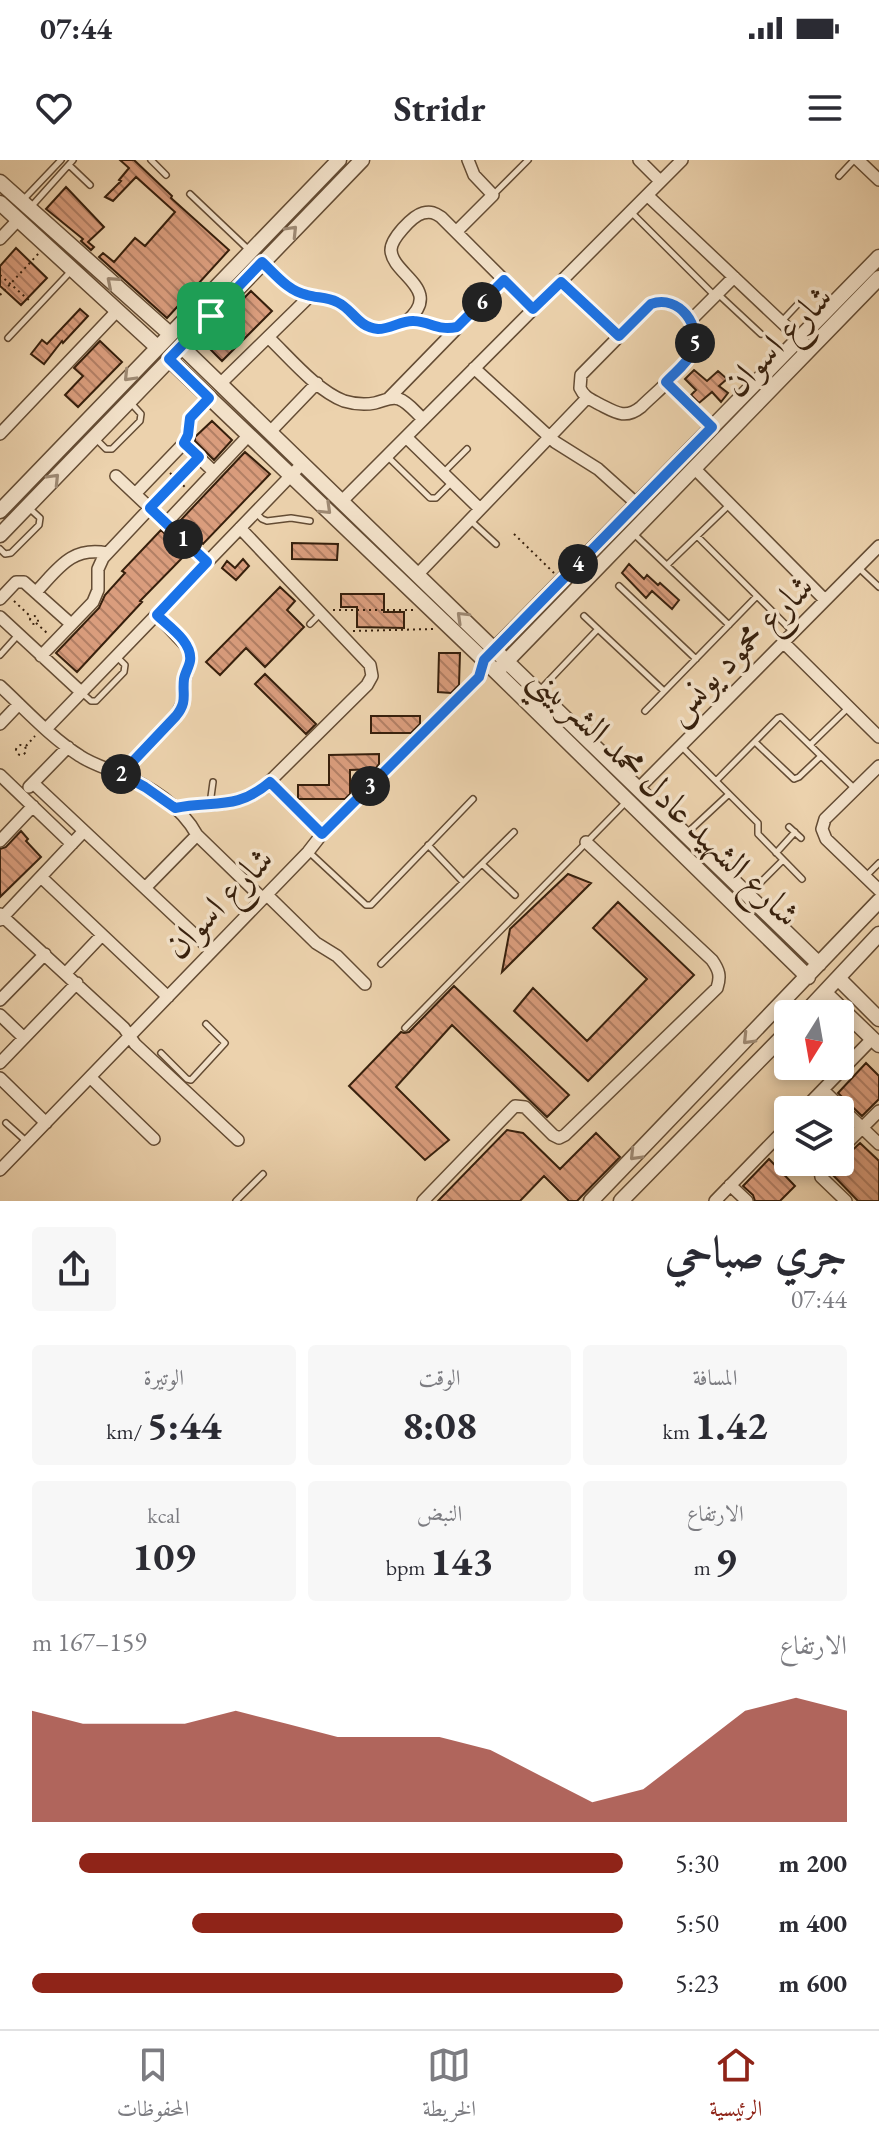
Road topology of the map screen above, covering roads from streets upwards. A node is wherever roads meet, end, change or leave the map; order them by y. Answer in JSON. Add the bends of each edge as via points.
{"nodes":[{"id":1,"x":339,"y":160,"type":"edge"},
{"id":2,"x":468,"y":160,"type":"edge"},
{"id":3,"x":639,"y":160,"type":"edge"},
{"id":4,"x":682,"y":160,"type":"edge"},
{"id":5,"x":856,"y":160,"type":"edge"},
{"id":6,"x":357,"y":165,"type":"edge"},
{"id":7,"x":879,"y":180,"type":"edge"},
{"id":8,"x":660,"y":181,"type":"junction"},
{"id":9,"x":0,"y":182,"type":"edge"},
{"id":10,"x":647,"y":195,"type":"junction"},
{"id":11,"x":16,"y":209,"type":"edge"},
{"id":12,"x":456,"y":232,"type":"junction"},
{"id":13,"x":0,"y":239,"type":"edge"},
{"id":14,"x":879,"y":257,"type":"edge"},
{"id":15,"x":262,"y":262,"type":"junction"},
{"id":16,"x":734,"y":277,"type":"junction"},
{"id":17,"x":504,"y":280,"type":"junction"},
{"id":18,"x":561,"y":282,"type":"junction"},
{"id":19,"x":878,"y":282,"type":"edge"},
{"id":20,"x":310,"y":296,"type":"junction"},
{"id":21,"x":533,"y":309,"type":"junction"},
{"id":22,"x":117,"y":311,"type":"junction"},
{"id":23,"x":407,"y":321,"type":"junction"},
{"id":24,"x":690,"y":321,"type":"junction"},
{"id":25,"x":457,"y":327,"type":"junction"},
{"id":26,"x":170,"y":334,"type":"junction"},
{"id":27,"x":619,"y":336,"type":"junction"},
{"id":28,"x":268,"y":337,"type":"junction"},
{"id":29,"x":804,"y":344,"type":"junction"},
{"id":30,"x":181,"y":346,"type":"junction"},
{"id":31,"x":157,"y":347,"type":"junction"},
{"id":32,"x":169,"y":359,"type":"junction"},
{"id":33,"x":474,"y":368,"type":"junction"},
{"id":34,"x":666,"y":382,"type":"junction"},
{"id":35,"x":317,"y":383,"type":"junction"},
{"id":36,"x":220,"y":384,"type":"junction"},
{"id":37,"x":209,"y":398,"type":"junction"},
{"id":38,"x":389,"y":398,"type":"junction"},
{"id":39,"x":587,"y":398,"type":"junction"},
{"id":40,"x":423,"y":419,"type":"junction"},
{"id":41,"x":712,"y":427,"type":"junction"},
{"id":42,"x":270,"y":432,"type":"junction"},
{"id":43,"x":0,"y":434,"type":"edge"},
{"id":44,"x":249,"y":435,"type":"junction"},
{"id":45,"x":406,"y":437,"type":"junction"},
{"id":46,"x":550,"y":437,"type":"junction"},
{"id":47,"x":184,"y":443,"type":"junction"},
{"id":48,"x":303,"y":463,"type":"junction"},
{"id":49,"x":694,"y":468,"type":"junction"},
{"id":50,"x":214,"y":472,"type":"junction"},
{"id":51,"x":116,"y":476,"type":"dead end"},
{"id":52,"x":291,"y":476,"type":"junction"},
{"id":53,"x":135,"y":494,"type":"junction"},
{"id":54,"x":342,"y":501,"type":"junction"},
{"id":55,"x":637,"y":504,"type":"junction"},
{"id":56,"x":150,"y":508,"type":"junction"},
{"id":57,"x":480,"y":509,"type":"junction"},
{"id":58,"x":0,"y":511,"type":"edge"},
{"id":59,"x":166,"y":523,"type":"junction"},
{"id":60,"x":3,"y":527,"type":"edge"},
{"id":61,"x":240,"y":528,"type":"junction"},
{"id":62,"x":879,"y":546,"type":"edge"},
{"id":63,"x":107,"y":553,"type":"junction"},
{"id":64,"x":207,"y":562,"type":"junction"},
{"id":65,"x":418,"y":574,"type":"junction"},
{"id":66,"x":36,"y":592,"type":"junction"},
{"id":67,"x":3,"y":596,"type":"edge"},
{"id":68,"x":825,"y":600,"type":"junction"},
{"id":69,"x":157,"y":615,"type":"junction"},
{"id":70,"x":0,"y":617,"type":"edge"},
{"id":71,"x":71,"y":624,"type":"junction"},
{"id":72,"x":783,"y":642,"type":"junction"},
{"id":73,"x":490,"y":654,"type":"junction"},
{"id":74,"x":41,"y":656,"type":"junction"},
{"id":75,"x":502,"y":666,"type":"junction"},
{"id":76,"x":479,"y":677,"type":"junction"},
{"id":77,"x":0,"y":686,"type":"edge"},
{"id":78,"x":81,"y":692,"type":"junction"},
{"id":79,"x":19,"y":704,"type":"junction"},
{"id":80,"x":0,"y":724,"type":"edge"},
{"id":81,"x":45,"y":728,"type":"junction"},
{"id":82,"x":879,"y":737,"type":"edge"},
{"id":83,"x":68,"y":747,"type":"junction"},
{"id":84,"x":879,"y":766,"type":"edge"},
{"id":85,"x":121,"y":774,"type":"junction"},
{"id":86,"x":0,"y":775,"type":"edge"},
{"id":87,"x":33,"y":783,"type":"junction"},
{"id":88,"x":21,"y":795,"type":"junction"},
{"id":89,"x":633,"y":795,"type":"junction"},
{"id":90,"x":33,"y":806,"type":"junction"},
{"id":91,"x":175,"y":808,"type":"junction"},
{"id":92,"x":84,"y":831,"type":"junction"},
{"id":93,"x":197,"y":835,"type":"junction"},
{"id":94,"x":0,"y":841,"type":"edge"},
{"id":95,"x":586,"y":842,"type":"road end"},
{"id":96,"x":72,"y":844,"type":"junction"},
{"id":97,"x":41,"y":877,"type":"junction"},
{"id":98,"x":145,"y":888,"type":"junction"},
{"id":99,"x":879,"y":890,"type":"edge"},
{"id":100,"x":265,"y":897,"type":"junction"},
{"id":101,"x":879,"y":902,"type":"edge"},
{"id":102,"x":1,"y":917,"type":"edge"},
{"id":103,"x":879,"y":934,"type":"edge"},
{"id":104,"x":102,"y":935,"type":"junction"},
{"id":105,"x":212,"y":951,"type":"junction"},
{"id":106,"x":45,"y":954,"type":"junction"},
{"id":107,"x":819,"y":964,"type":"junction"},
{"id":108,"x":66,"y":973,"type":"junction"},
{"id":109,"x":808,"y":977,"type":"junction"},
{"id":110,"x":838,"y":978,"type":"junction"},
{"id":111,"x":77,"y":983,"type":"junction"},
{"id":112,"x":365,"y":984,"type":"dead end"},
{"id":113,"x":825,"y":993,"type":"junction"},
{"id":114,"x":168,"y":997,"type":"junction"},
{"id":115,"x":0,"y":1000,"type":"edge"},
{"id":116,"x":818,"y":1000,"type":"edge"},
{"id":117,"x":0,"y":1015,"type":"edge"},
{"id":118,"x":879,"y":1019,"type":"edge"},
{"id":119,"x":130,"y":1036,"type":"junction"},
{"id":120,"x":24,"y":1038,"type":"junction"},
{"id":121,"x":876,"y":1042,"type":"edge"},
{"id":122,"x":774,"y":1045,"type":"edge"},
{"id":123,"x":0,"y":1063,"type":"edge"},
{"id":124,"x":90,"y":1077,"type":"junction"},
{"id":125,"x":0,"y":1078,"type":"edge"},
{"id":126,"x":823,"y":1090,"type":"junction"},
{"id":127,"x":817,"y":1096,"type":"edge"},
{"id":128,"x":680,"y":1109,"type":"junction"},
{"id":129,"x":879,"y":1111,"type":"edge"},
{"id":130,"x":46,"y":1123,"type":"junction"},
{"id":131,"x":696,"y":1126,"type":"junction"},
{"id":132,"x":862,"y":1128,"type":"junction"},
{"id":133,"x":854,"y":1136,"type":"edge"},
{"id":134,"x":154,"y":1139,"type":"dead end"},
{"id":135,"x":238,"y":1140,"type":"dead end"},
{"id":136,"x":774,"y":1140,"type":"edge"},
{"id":137,"x":879,"y":1144,"type":"edge"},
{"id":138,"x":0,"y":1170,"type":"edge"},
{"id":139,"x":821,"y":1176,"type":"edge"},
{"id":140,"x":730,"y":1185,"type":"junction"},
{"id":141,"x":423,"y":1201,"type":"edge"},
{"id":142,"x":591,"y":1201,"type":"edge"},
{"id":143,"x":621,"y":1201,"type":"edge"},
{"id":144,"x":715,"y":1201,"type":"edge"},
{"id":145,"x":747,"y":1201,"type":"edge"},
{"id":146,"x":846,"y":1201,"type":"edge"}],
"edges":[{"from":1,"to":6,"type":"street"},
{"from":1,"to":26,"type":"street"},
{"from":2,"to":12,"type":"street","via":[[493,195]]},
{"from":3,"to":8,"type":"street"},
{"from":4,"to":8,"type":"street"},
{"from":5,"to":7,"type":"street"},
{"from":15,"to":6,"type":"street","one_way":true},
{"from":8,"to":10,"type":"street"},
{"from":9,"to":11,"type":"street"},
{"from":10,"to":16,"type":"street"},
{"from":10,"to":18,"type":"street"},
{"from":11,"to":13,"type":"street"},
{"from":11,"to":22,"type":"street","via":[[45,246]]},
{"from":26,"to":11,"type":"street","one_way":true},
{"from":12,"to":17,"type":"street"},
{"from":12,"to":23,"type":"street","via":[[438,215],[426,212],[393,242],[393,259],[418,291],[418,304]]},
{"from":14,"to":29,"type":"street","name":"شارع اسوان"},
{"from":15,"to":20,"type":"street","via":[[286,285]]},
{"from":15,"to":30,"type":"street"},
{"from":16,"to":24,"type":"street"},
{"from":16,"to":29,"type":"street"},
{"from":17,"to":21,"type":"street"},
{"from":17,"to":25,"type":"street"},
{"from":18,"to":21,"type":"street"},
{"from":18,"to":27,"type":"street"},
{"from":19,"to":29,"type":"street","name":"شارع اسوان"},
{"from":20,"to":23,"type":"street","via":[[336,301],[369,327]]},
{"from":20,"to":28,"type":"street"},
{"from":21,"to":33,"type":"street"},
{"from":22,"to":31,"type":"street"},
{"from":22,"to":43,"type":"street"},
{"from":23,"to":25,"type":"street"},
{"from":24,"to":27,"type":"street","via":[[677,306],[657,302]]},
{"from":24,"to":34,"type":"street","via":[[692,353]]},
{"from":25,"to":38,"type":"street"},
{"from":26,"to":31,"type":"street"},
{"from":27,"to":39,"type":"street","via":[[581,375],[580,388]]},
{"from":28,"to":35,"type":"street"},
{"from":28,"to":36,"type":"street"},
{"from":29,"to":41,"type":"street","name":"شارع اسوان"},
{"from":29,"to":49,"type":"street","name":"شارع اسوان"},
{"from":30,"to":32,"type":"street"},
{"from":30,"to":36,"type":"street","name":"شارع الشهيد عادل محمد الشربيني"},
{"from":31,"to":58,"type":"street","one_way":true},
{"from":32,"to":37,"type":"street","name":"شارع الشهيد عادل محمد الشربيني"},
{"from":60,"to":32,"type":"street","one_way":true},
{"from":33,"to":40,"type":"street"},
{"from":33,"to":46,"type":"street"},
{"from":34,"to":39,"type":"street","via":[[627,415]]},
{"from":34,"to":41,"type":"street"},
{"from":35,"to":38,"type":"street","via":[[350,402]]},
{"from":35,"to":42,"type":"street"},
{"from":36,"to":42,"type":"street","name":"شارع الشهيد عادل محمد الشربيني"},
{"from":37,"to":44,"type":"street","name":"شارع الشهيد عادل محمد الشربيني"},
{"from":37,"to":47,"type":"street","via":[[190,418]]},
{"from":38,"to":40,"type":"street","via":[[404,401]]},
{"from":39,"to":46,"type":"street"},
{"from":40,"to":45,"type":"street"},
{"from":41,"to":55,"type":"street","name":"شارع اسوان"},
{"from":42,"to":48,"type":"street","name":"شارع الشهيد عادل محمد الشربيني"},
{"from":44,"to":50,"type":"street"},
{"from":44,"to":52,"type":"street","name":"شارع الشهيد عادل محمد الشربيني"},
{"from":45,"to":54,"type":"street"},
{"from":45,"to":57,"type":"street"},
{"from":46,"to":55,"type":"street"},
{"from":46,"to":57,"type":"street"},
{"from":47,"to":50,"type":"street"},
{"from":47,"to":53,"type":"street"},
{"from":48,"to":52,"type":"street"},
{"from":48,"to":54,"type":"street","name":"شارع الشهيد عادل محمد الشربيني"},
{"from":49,"to":68,"type":"street"},
{"from":49,"to":75,"type":"street","name":"شارع اسوان"},
{"from":50,"to":59,"type":"street"},
{"from":51,"to":53,"type":"street"},
{"from":52,"to":61,"type":"street"},
{"from":52,"to":73,"type":"street","name":"شارع الشهيد عادل محمد الشربيني","one_way":true,"via":[[451,628]]},
{"from":53,"to":56,"type":"street"},
{"from":54,"to":65,"type":"street","name":"شارع الشهيد عادل محمد الشربيني"},
{"from":55,"to":73,"type":"street","name":"شارع اسوان"},
{"from":56,"to":59,"type":"street"},
{"from":56,"to":63,"type":"street"},
{"from":57,"to":65,"type":"street"},
{"from":59,"to":64,"type":"street"},
{"from":61,"to":64,"type":"street"},
{"from":61,"to":91,"type":"street","via":[[370,665],[372,676],[253,796]]},
{"from":62,"to":68,"type":"street","name":"شارع محمود يونس"},
{"from":63,"to":66,"type":"street","via":[[83,552],[68,558]]},
{"from":63,"to":71,"type":"street","via":[[100,563],[95,598]]},
{"from":64,"to":69,"type":"street"},
{"from":73,"to":65,"type":"street","name":"شارع الشهيد عادل محمد الشربيني","one_way":true},
{"from":66,"to":67,"type":"street","via":[[16,582]]},
{"from":66,"to":71,"type":"street"},
{"from":68,"to":72,"type":"street","name":"شارع محمود يونس"},
{"from":69,"to":78,"type":"street"},
{"from":69,"to":85,"type":"street","via":[[189,649],[184,700],[176,716]]},
{"from":70,"to":74,"type":"street"},
{"from":71,"to":74,"type":"street"},
{"from":72,"to":82,"type":"street"},
{"from":72,"to":89,"type":"street","name":"شارع محمود يونس"},
{"from":73,"to":75,"type":"street","name":"شارع الشهيد عادل محمد الشربيني"},
{"from":73,"to":76,"type":"street","name":"شارع اسوان"},
{"from":74,"to":78,"type":"street"},
{"from":75,"to":76,"type":"street","name":"شارع اسوان"},
{"from":75,"to":89,"type":"street","name":"شارع الشهيد عادل محمد الشربيني"},
{"from":75,"to":89,"type":"street","name":"شارع الشهيد عادل محمد الشربيني","via":[[538,691]]},
{"from":76,"to":100,"type":"street","name":"شارع اسوان"},
{"from":77,"to":79,"type":"street"},
{"from":78,"to":81,"type":"street"},
{"from":79,"to":80,"type":"street"},
{"from":79,"to":81,"type":"street"},
{"from":81,"to":83,"type":"street"},
{"from":83,"to":85,"type":"street"},
{"from":83,"to":87,"type":"street"},
{"from":84,"to":99,"type":"street","via":[[825,819],[822,829]]},
{"from":85,"to":91,"type":"street"},
{"from":86,"to":88,"type":"street"},
{"from":87,"to":88,"type":"street"},
{"from":87,"to":92,"type":"street"},
{"from":88,"to":90,"type":"street"},
{"from":89,"to":107,"type":"street","name":"شارع الشهيد عادل محمد الشربيني","via":[[685,835]]},
{"from":89,"to":109,"type":"street","name":"شارع الشهيد عادل محمد الشربيني"},
{"from":90,"to":94,"type":"street"},
{"from":90,"to":96,"type":"street"},
{"from":91,"to":93,"type":"street"},
{"from":92,"to":96,"type":"street"},
{"from":92,"to":98,"type":"street"},
{"from":93,"to":98,"type":"street"},
{"from":93,"to":100,"type":"street"},
{"from":95,"to":141,"type":"street","via":[[712,960],[720,978],[717,988],[565,1135],[553,1135],[525,1107],[515,1106]]},
{"from":96,"to":97,"type":"street"},
{"from":97,"to":102,"type":"street"},
{"from":97,"to":104,"type":"street"},
{"from":98,"to":105,"type":"street"},
{"from":100,"to":105,"type":"street","name":"شارع اسوان"},
{"from":100,"to":112,"type":"street"},
{"from":101,"to":107,"type":"street"},
{"from":102,"to":106,"type":"street"},
{"from":103,"to":110,"type":"street"},
{"from":104,"to":108,"type":"street"},
{"from":104,"to":114,"type":"street"},
{"from":105,"to":114,"type":"street","name":"شارع اسوان"},
{"from":106,"to":108,"type":"street"},
{"from":106,"to":115,"type":"street"},
{"from":107,"to":109,"type":"street"},
{"from":108,"to":111,"type":"street"},
{"from":109,"to":128,"type":"street","one_way":true},
{"from":110,"to":113,"type":"street"},
{"from":110,"to":118,"type":"street"},
{"from":111,"to":119,"type":"street"},
{"from":111,"to":120,"type":"street"},
{"from":113,"to":116,"type":"street"},
{"from":113,"to":121,"type":"street"},
{"from":114,"to":119,"type":"street","name":"شارع اسوان"},
{"from":117,"to":120,"type":"street"},
{"from":119,"to":124,"type":"street","name":"شارع اسوان"},
{"from":119,"to":135,"type":"street"},
{"from":120,"to":123,"type":"street"},
{"from":121,"to":126,"type":"street"},
{"from":122,"to":131,"type":"street"},
{"from":124,"to":130,"type":"street","name":"شارع اسوان"},
{"from":124,"to":134,"type":"street"},
{"from":125,"to":130,"type":"street"},
{"from":126,"to":127,"type":"street"},
{"from":126,"to":132,"type":"street"},
{"from":128,"to":131,"type":"street"},
{"from":128,"to":142,"type":"street","one_way":true},
{"from":129,"to":132,"type":"street"},
{"from":130,"to":138,"type":"street","name":"شارع اسوان"},
{"from":131,"to":143,"type":"street"},
{"from":132,"to":133,"type":"street"},
{"from":132,"to":137,"type":"street"},
{"from":136,"to":140,"type":"street"},
{"from":139,"to":146,"type":"street"},
{"from":140,"to":144,"type":"street"},
{"from":140,"to":145,"type":"street"}]}
